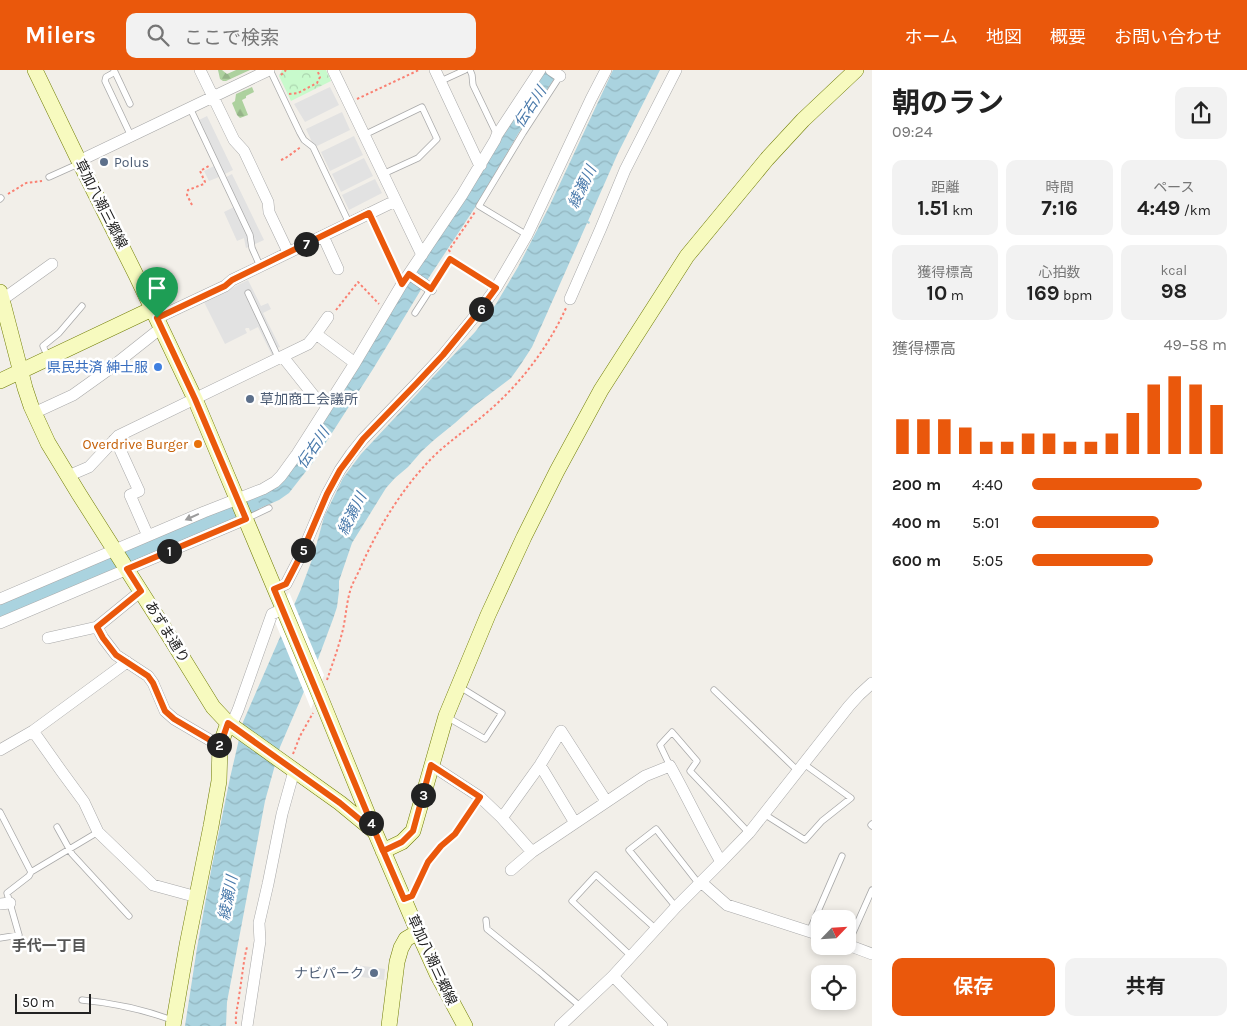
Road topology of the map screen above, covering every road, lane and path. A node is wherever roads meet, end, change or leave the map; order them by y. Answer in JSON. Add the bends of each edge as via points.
{"nodes":[{"id":1,"x":35,"y":70,"type":"edge"},
{"id":2,"x":200,"y":70,"type":"edge"},
{"id":3,"x":270,"y":70,"type":"edge"},
{"id":4,"x":286,"y":70,"type":"edge"},
{"id":5,"x":317,"y":70,"type":"edge"},
{"id":6,"x":333,"y":70,"type":"edge"},
{"id":7,"x":419,"y":70,"type":"edge"},
{"id":8,"x":436,"y":70,"type":"edge"},
{"id":9,"x":465,"y":70,"type":"edge"},
{"id":10,"x":470,"y":70,"type":"edge"},
{"id":11,"x":540,"y":70,"type":"edge"},
{"id":12,"x":606,"y":70,"type":"edge"},
{"id":13,"x":676,"y":70,"type":"edge"},
{"id":14,"x":856,"y":70,"type":"edge"},
{"id":15,"x":114,"y":71,"type":"edge"},
{"id":16,"x":555,"y":73,"type":"edge"},
{"id":17,"x":279,"y":76,"type":"dead end"},
{"id":18,"x":441,"y":81,"type":"junction"},
{"id":19,"x":287,"y":93,"type":"dead end"},
{"id":20,"x":214,"y":97,"type":"junction"},
{"id":21,"x":348,"y":103,"type":"junction"},
{"id":22,"x":130,"y":104,"type":"dead end"},
{"id":23,"x":190,"y":108,"type":"junction"},
{"id":24,"x":364,"y":135,"type":"junction"},
{"id":25,"x":497,"y":135,"type":"junction"},
{"id":26,"x":131,"y":136,"type":"junction"},
{"id":27,"x":79,"y":162,"type":"junction"},
{"id":28,"x":213,"y":164,"type":"dead end"},
{"id":29,"x":481,"y":165,"type":"junction"},
{"id":30,"x":382,"y":175,"type":"junction"},
{"id":31,"x":49,"y":178,"type":"joint"},
{"id":32,"x":1,"y":198,"type":"edge"},
{"id":33,"x":395,"y":201,"type":"junction"},
{"id":34,"x":192,"y":205,"type":"dead end"},
{"id":35,"x":479,"y":206,"type":"junction"},
{"id":36,"x":369,"y":213,"type":"junction"},
{"id":37,"x":349,"y":224,"type":"junction"},
{"id":38,"x":527,"y":235,"type":"junction"},
{"id":39,"x":323,"y":236,"type":"junction"},
{"id":40,"x":288,"y":252,"type":"junction"},
{"id":41,"x":422,"y":255,"type":"junction"},
{"id":42,"x":453,"y":260,"type":"junction"},
{"id":43,"x":52,"y":264,"type":"dead end"},
{"id":44,"x":260,"y":266,"type":"junction"},
{"id":45,"x":338,"y":269,"type":"dead end"},
{"id":46,"x":408,"y":278,"type":"junction"},
{"id":47,"x":428,"y":287,"type":"junction"},
{"id":48,"x":496,"y":288,"type":"junction"},
{"id":49,"x":248,"y":293,"type":"dead end"},
{"id":50,"x":1,"y":295,"type":"edge"},
{"id":51,"x":570,"y":299,"type":"joint"},
{"id":52,"x":82,"y":306,"type":"dead end"},
{"id":53,"x":387,"y":311,"type":"junction"},
{"id":54,"x":415,"y":313,"type":"dead end"},
{"id":55,"x":328,"y":317,"type":"joint"},
{"id":56,"x":157,"y":318,"type":"junction"},
{"id":57,"x":316,"y":334,"type":"junction"},
{"id":58,"x":49,"y":358,"type":"junction"},
{"id":59,"x":281,"y":358,"type":"junction"},
{"id":60,"x":356,"y":363,"type":"junction"},
{"id":61,"x":20,"y":372,"type":"junction"},
{"id":62,"x":0,"y":381,"type":"edge"},
{"id":63,"x":195,"y":399,"type":"junction"},
{"id":64,"x":328,"y":406,"type":"junction"},
{"id":65,"x":34,"y":413,"type":"junction"},
{"id":66,"x":114,"y":440,"type":"junction"},
{"id":67,"x":68,"y":476,"type":"junction"},
{"id":68,"x":269,"y":508,"type":"dead end"},
{"id":69,"x":242,"y":509,"type":"junction"},
{"id":70,"x":148,"y":536,"type":"junction"},
{"id":71,"x":116,"y":552,"type":"junction"},
{"id":72,"x":126,"y":567,"type":"junction"},
{"id":73,"x":274,"y":589,"type":"junction"},
{"id":74,"x":141,"y":591,"type":"junction"},
{"id":75,"x":0,"y":599,"type":"edge"},
{"id":76,"x":282,"y":607,"type":"junction"},
{"id":77,"x":0,"y":623,"type":"edge"},
{"id":78,"x":97,"y":627,"type":"junction"},
{"id":79,"x":48,"y":638,"type":"dead end"},
{"id":80,"x":126,"y":662,"type":"junction"},
{"id":81,"x":872,"y":683,"type":"edge"},
{"id":82,"x":458,"y":686,"type":"junction"},
{"id":83,"x":714,"y":690,"type":"dead end"},
{"id":84,"x":317,"y":691,"type":"junction"},
{"id":85,"x":324,"y":708,"type":"junction"},
{"id":86,"x":446,"y":716,"type":"junction"},
{"id":87,"x":233,"y":727,"type":"junction"},
{"id":88,"x":33,"y":731,"type":"junction"},
{"id":89,"x":220,"y":746,"type":"junction"},
{"id":90,"x":0,"y":750,"type":"edge"},
{"id":91,"x":431,"y":765,"type":"junction"},
{"id":92,"x":540,"y":765,"type":"junction"},
{"id":93,"x":670,"y":766,"type":"junction"},
{"id":94,"x":801,"y":767,"type":"junction"},
{"id":95,"x":290,"y":768,"type":"junction"},
{"id":96,"x":480,"y":797,"type":"junction"},
{"id":97,"x":606,"y":802,"type":"junction"},
{"id":98,"x":0,"y":812,"type":"edge"},
{"id":99,"x":764,"y":814,"type":"junction"},
{"id":100,"x":502,"y":818,"type":"junction"},
{"id":101,"x":575,"y":823,"type":"junction"},
{"id":102,"x":57,"y":828,"type":"dead end"},
{"id":103,"x":98,"y":832,"type":"junction"},
{"id":104,"x":375,"y":832,"type":"junction"},
{"id":105,"x":749,"y":833,"type":"junction"},
{"id":106,"x":69,"y":849,"type":"junction"},
{"id":107,"x":383,"y":851,"type":"junction"},
{"id":108,"x":532,"y":852,"type":"junction"},
{"id":109,"x":842,"y":856,"type":"dead end"},
{"id":110,"x":721,"y":862,"type":"junction"},
{"id":111,"x":511,"y":870,"type":"dead end"},
{"id":112,"x":31,"y":872,"type":"junction"},
{"id":113,"x":700,"y":883,"type":"junction"},
{"id":114,"x":872,"y":890,"type":"edge"},
{"id":115,"x":197,"y":897,"type":"junction"},
{"id":116,"x":408,"y":897,"type":"junction"},
{"id":117,"x":5,"y":903,"type":"edge"},
{"id":118,"x":676,"y":907,"type":"junction"},
{"id":119,"x":129,"y":916,"type":"dead end"},
{"id":120,"x":486,"y":920,"type":"dead end"},
{"id":121,"x":856,"y":926,"type":"edge"},
{"id":122,"x":656,"y":929,"type":"junction"},
{"id":123,"x":418,"y":932,"type":"junction"},
{"id":124,"x":809,"y":932,"type":"joint"},
{"id":125,"x":0,"y":938,"type":"edge"},
{"id":126,"x":856,"y":947,"type":"edge"},
{"id":127,"x":872,"y":954,"type":"edge"},
{"id":128,"x":632,"y":956,"type":"junction"},
{"id":129,"x":613,"y":976,"type":"junction"},
{"id":130,"x":82,"y":1000,"type":"dead end"},
{"id":131,"x":581,"y":1007,"type":"junction"},
{"id":132,"x":174,"y":1023,"type":"edge"},
{"id":133,"x":246,"y":1026,"type":"edge"},
{"id":134,"x":389,"y":1026,"type":"edge"},
{"id":135,"x":466,"y":1026,"type":"edge"},
{"id":136,"x":560,"y":1026,"type":"edge"},
{"id":137,"x":662,"y":1026,"type":"edge"}],
"edges":[{"from":1,"to":27,"type":"street","name":"草加八潮三郷線"},
{"from":2,"to":20,"type":"street"},
{"from":3,"to":20,"type":"street"},
{"from":3,"to":37,"type":"lane"},
{"from":4,"to":17,"type":"path"},
{"from":5,"to":19,"type":"path","via":[[320,77],[317,83],[294,94]]},
{"from":6,"to":21,"type":"street"},
{"from":7,"to":21,"type":"path"},
{"from":8,"to":18,"type":"street"},
{"from":9,"to":18,"type":"lane"},
{"from":10,"to":25,"type":"lane","via":[[473,85]]},
{"from":11,"to":25,"type":"street"},
{"from":12,"to":38,"type":"street"},
{"from":13,"to":51,"type":"street","via":[[625,170]]},
{"from":14,"to":82,"type":"street","via":[[767,159],[687,256],[601,390],[557,471]]},
{"from":15,"to":22,"type":"lane"},
{"from":15,"to":26,"type":"lane","via":[[105,81]]},
{"from":16,"to":35,"type":"lane"},
{"from":18,"to":29,"type":"street"},
{"from":20,"to":23,"type":"street"},
{"from":20,"to":40,"type":"street","via":[[234,140],[244,151]]},
{"from":21,"to":24,"type":"street"},
{"from":23,"to":26,"type":"street"},
{"from":23,"to":44,"type":"lane","via":[[250,235]]},
{"from":24,"to":30,"type":"street"},
{"from":24,"to":30,"type":"lane","via":[[422,107],[437,139],[418,158]]},
{"from":25,"to":29,"type":"street"},
{"from":26,"to":27,"type":"street"},
{"from":27,"to":31,"type":"lane"},
{"from":27,"to":56,"type":"street","name":"草加八潮三郷線"},
{"from":28,"to":34,"type":"path","via":[[200,171],[204,184],[188,190]]},
{"from":29,"to":41,"type":"street"},
{"from":30,"to":33,"type":"street"},
{"from":31,"to":32,"type":"path","via":[[26,182]]},
{"from":33,"to":36,"type":"street"},
{"from":33,"to":41,"type":"street"},
{"from":35,"to":38,"type":"lane"},
{"from":35,"to":42,"type":"path","via":[[449,250]]},
{"from":36,"to":37,"type":"street"},
{"from":36,"to":46,"type":"lane"},
{"from":37,"to":39,"type":"street"},
{"from":38,"to":48,"type":"street"},
{"from":39,"to":40,"type":"street"},
{"from":39,"to":45,"type":"street"},
{"from":40,"to":44,"type":"street"},
{"from":41,"to":46,"type":"street"},
{"from":42,"to":47,"type":"lane","via":[[450,259]]},
{"from":42,"to":48,"type":"lane"},
{"from":43,"to":50,"type":"street","via":[[6,297]]},
{"from":44,"to":56,"type":"street"},
{"from":46,"to":47,"type":"street"},
{"from":46,"to":53,"type":"street"},
{"from":47,"to":54,"type":"lane"},
{"from":48,"to":73,"type":"street","via":[[443,355],[363,439],[340,470],[286,584]]},
{"from":49,"to":59,"type":"lane"},
{"from":50,"to":61,"type":"street","name":"あずま通り"},
{"from":51,"to":84,"type":"path","via":[[544,348],[512,390],[428,462],[387,516],[351,590],[326,685]]},
{"from":52,"to":58,"type":"lane","via":[[59,334],[43,346]]},
{"from":53,"to":55,"type":"path","via":[[358,282]]},
{"from":53,"to":60,"type":"street"},
{"from":55,"to":57,"type":"street"},
{"from":56,"to":58,"type":"street"},
{"from":56,"to":63,"type":"street","name":"草加八潮三郷線"},
{"from":56,"to":65,"type":"street","via":[[108,370],[73,395]]},
{"from":57,"to":59,"type":"street","via":[[308,344]]},
{"from":57,"to":60,"type":"street"},
{"from":58,"to":61,"type":"street"},
{"from":59,"to":63,"type":"street"},
{"from":59,"to":64,"type":"street","via":[[314,396]]},
{"from":60,"to":64,"type":"street"},
{"from":61,"to":62,"type":"street"},
{"from":61,"to":65,"type":"street","name":"あずま通り"},
{"from":63,"to":66,"type":"street"},
{"from":63,"to":69,"type":"street","name":"草加八潮三郷線"},
{"from":64,"to":69,"type":"street","via":[[281,476]]},
{"from":65,"to":67,"type":"street","name":"あずま通り"},
{"from":66,"to":67,"type":"street","via":[[89,466]]},
{"from":66,"to":70,"type":"street","via":[[140,491],[130,495]]},
{"from":67,"to":71,"type":"street","name":"あずま通り"},
{"from":68,"to":69,"type":"lane"},
{"from":69,"to":70,"type":"street","one_way":true,"via":[[204,512]]},
{"from":69,"to":72,"type":"street"},
{"from":69,"to":73,"type":"street","name":"草加八潮三郷線"},
{"from":70,"to":71,"type":"street"},
{"from":71,"to":72,"type":"street","name":"あずま通り"},
{"from":71,"to":75,"type":"street"},
{"from":72,"to":74,"type":"street","name":"あずま通り"},
{"from":72,"to":77,"type":"street"},
{"from":73,"to":76,"type":"street","name":"草加八潮三郷線"},
{"from":74,"to":78,"type":"street"},
{"from":74,"to":87,"type":"street","name":"あずま通り","via":[[213,707]]},
{"from":76,"to":84,"type":"street","name":"草加八潮三郷線"},
{"from":76,"to":87,"type":"street","via":[[272,614]]},
{"from":78,"to":79,"type":"street"},
{"from":78,"to":80,"type":"street","via":[[116,655]]},
{"from":80,"to":88,"type":"street"},
{"from":80,"to":89,"type":"street","via":[[148,676],[165,711]]},
{"from":81,"to":94,"type":"street","via":[[858,695]]},
{"from":82,"to":86,"type":"street"},
{"from":82,"to":86,"type":"lane","via":[[502,713],[485,739]]},
{"from":83,"to":94,"type":"lane"},
{"from":84,"to":85,"type":"street","name":"草加八潮三郷線"},
{"from":85,"to":95,"type":"path","via":[[312,713],[291,758]]},
{"from":85,"to":104,"type":"street","name":"草加八潮三郷線"},
{"from":86,"to":91,"type":"street"},
{"from":87,"to":89,"type":"street"},
{"from":87,"to":95,"type":"street","name":"あずま通り"},
{"from":88,"to":90,"type":"street"},
{"from":88,"to":103,"type":"street","via":[[84,802]]},
{"from":89,"to":115,"type":"street","via":[[218,781]]},
{"from":91,"to":96,"type":"street"},
{"from":91,"to":107,"type":"street","via":[[413,831],[402,842]]},
{"from":92,"to":97,"type":"street","via":[[561,731]]},
{"from":92,"to":100,"type":"street"},
{"from":92,"to":101,"type":"street"},
{"from":93,"to":97,"type":"street","via":[[645,776]]},
{"from":93,"to":105,"type":"lane","via":[[660,745],[672,732],[697,761],[690,771]]},
{"from":93,"to":110,"type":"street"},
{"from":94,"to":99,"type":"street"},
{"from":94,"to":99,"type":"lane","via":[[851,798],[822,821],[805,840]]},
{"from":95,"to":104,"type":"street","name":"あずま通り"},
{"from":95,"to":133,"type":"street","via":[[259,923],[260,941]]},
{"from":96,"to":100,"type":"street"},
{"from":96,"to":116,"type":"path","via":[[455,834],[428,862]]},
{"from":97,"to":101,"type":"street"},
{"from":98,"to":112,"type":"lane"},
{"from":99,"to":105,"type":"street"},
{"from":100,"to":108,"type":"street"},
{"from":101,"to":108,"type":"street"},
{"from":102,"to":106,"type":"lane"},
{"from":103,"to":106,"type":"lane"},
{"from":103,"to":115,"type":"street","via":[[153,885]]},
{"from":104,"to":107,"type":"street","name":"草加八潮三郷線"},
{"from":105,"to":110,"type":"street"},
{"from":106,"to":112,"type":"lane"},
{"from":106,"to":119,"type":"lane"},
{"from":107,"to":116,"type":"street","name":"草加八潮三郷線"},
{"from":108,"to":111,"type":"street"},
{"from":109,"to":124,"type":"lane"},
{"from":110,"to":113,"type":"street"},
{"from":112,"to":117,"type":"lane","via":[[7,893]]},
{"from":113,"to":118,"type":"street"},
{"from":113,"to":118,"type":"lane","via":[[656,829],[629,850]]},
{"from":113,"to":124,"type":"street","via":[[727,905]]},
{"from":114,"to":121,"type":"lane"},
{"from":115,"to":132,"type":"street"},
{"from":116,"to":123,"type":"street","name":"草加八潮三郷線"},
{"from":117,"to":125,"type":"lane","via":[[19,935]]},
{"from":118,"to":122,"type":"street"},
{"from":120,"to":131,"type":"lane","via":[[487,929]]},
{"from":122,"to":128,"type":"street"},
{"from":122,"to":128,"type":"lane","via":[[596,875],[572,901]]},
{"from":123,"to":134,"type":"street","via":[[401,948]]},
{"from":123,"to":135,"type":"street","name":"草加八潮三郷線"},
{"from":126,"to":127,"type":"street"},
{"from":128,"to":129,"type":"street"},
{"from":129,"to":131,"type":"street"},
{"from":129,"to":137,"type":"street"},
{"from":130,"to":132,"type":"lane","via":[[133,1008]]},
{"from":131,"to":136,"type":"street"}]}
